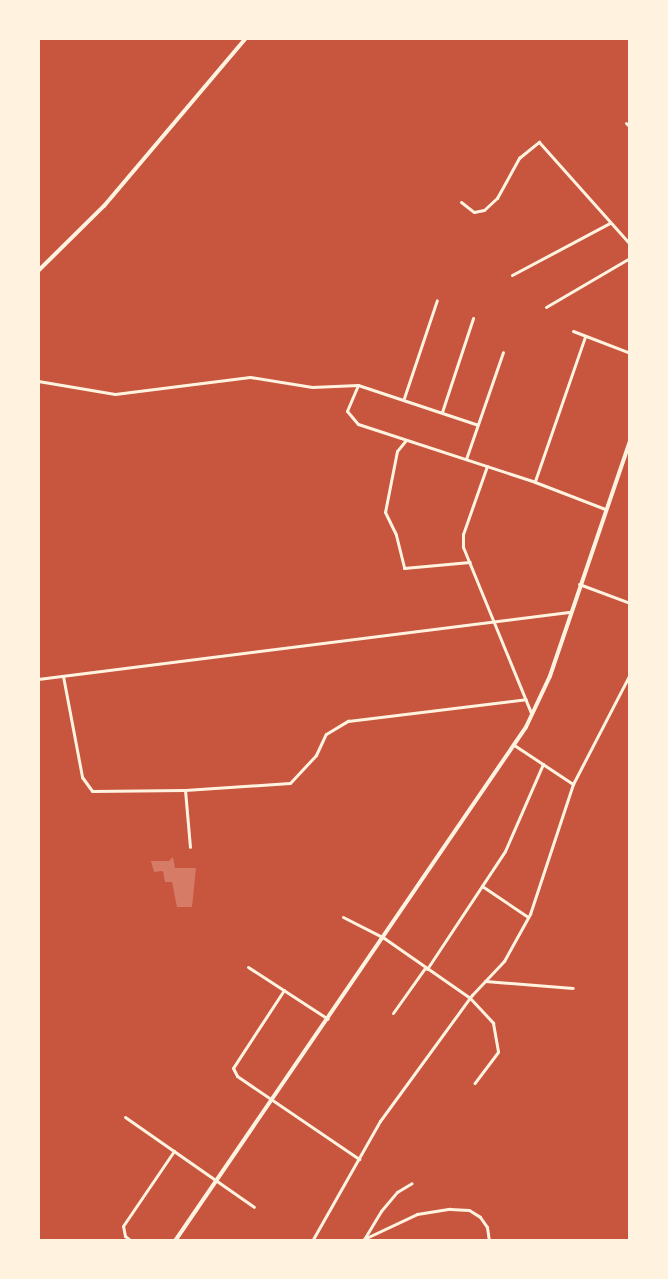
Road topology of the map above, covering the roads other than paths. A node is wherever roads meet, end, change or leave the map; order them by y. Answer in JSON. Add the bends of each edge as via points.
{"nodes":[{"id":1,"x":246,"y":38,"type":"edge"},
{"id":2,"x":626,"y":123,"type":"dead end"},
{"id":3,"x":630,"y":127,"type":"edge"},
{"id":4,"x":461,"y":202,"type":"dead end"},
{"id":5,"x":610,"y":223,"type":"junction"},
{"id":6,"x":630,"y":244,"type":"edge"},
{"id":7,"x":630,"y":258,"type":"edge"},
{"id":8,"x":38,"y":271,"type":"edge"},
{"id":9,"x":512,"y":275,"type":"dead end"},
{"id":10,"x":437,"y":300,"type":"dead end"},
{"id":11,"x":546,"y":307,"type":"dead end"},
{"id":12,"x":473,"y":318,"type":"dead end"},
{"id":13,"x":573,"y":331,"type":"dead end"},
{"id":14,"x":585,"y":337,"type":"junction"},
{"id":15,"x":503,"y":352,"type":"dead end"},
{"id":16,"x":630,"y":353,"type":"edge"},
{"id":17,"x":38,"y":381,"type":"edge"},
{"id":18,"x":358,"y":385,"type":"junction"},
{"id":19,"x":404,"y":398,"type":"junction"},
{"id":20,"x":442,"y":412,"type":"junction"},
{"id":21,"x":478,"y":425,"type":"junction"},
{"id":22,"x":406,"y":440,"type":"junction"},
{"id":23,"x":629,"y":445,"type":"edge"},
{"id":24,"x":466,"y":459,"type":"junction"},
{"id":25,"x":487,"y":466,"type":"junction"},
{"id":26,"x":535,"y":482,"type":"junction"},
{"id":27,"x":606,"y":509,"type":"junction"},
{"id":28,"x":470,"y":562,"type":"junction"},
{"id":29,"x":579,"y":584,"type":"junction"},
{"id":30,"x":630,"y":603,"type":"edge"},
{"id":31,"x":569,"y":612,"type":"junction"},
{"id":32,"x":495,"y":621,"type":"junction"},
{"id":33,"x":630,"y":674,"type":"edge"},
{"id":34,"x":63,"y":676,"type":"junction"},
{"id":35,"x":38,"y":679,"type":"edge"},
{"id":36,"x":526,"y":699,"type":"junction"},
{"id":37,"x":532,"y":715,"type":"junction"},
{"id":38,"x":514,"y":745,"type":"junction"},
{"id":39,"x":543,"y":764,"type":"junction"},
{"id":40,"x":573,"y":784,"type":"junction"},
{"id":41,"x":185,"y":790,"type":"junction"},
{"id":42,"x":190,"y":847,"type":"dead end"},
{"id":43,"x":482,"y":886,"type":"junction"},
{"id":44,"x":343,"y":917,"type":"dead end"},
{"id":45,"x":528,"y":917,"type":"junction"},
{"id":46,"x":384,"y":938,"type":"junction"},
{"id":47,"x":248,"y":967,"type":"dead end"},
{"id":48,"x":426,"y":968,"type":"junction"},
{"id":49,"x":485,"y":981,"type":"junction"},
{"id":50,"x":573,"y":988,"type":"dead end"},
{"id":51,"x":284,"y":990,"type":"junction"},
{"id":52,"x":470,"y":998,"type":"junction"},
{"id":53,"x":393,"y":1013,"type":"dead end"},
{"id":54,"x":328,"y":1019,"type":"junction"},
{"id":55,"x":475,"y":1083,"type":"dead end"},
{"id":56,"x":272,"y":1100,"type":"junction"},
{"id":57,"x":125,"y":1117,"type":"dead end"},
{"id":58,"x":174,"y":1151,"type":"junction"},
{"id":59,"x":359,"y":1159,"type":"junction"},
{"id":60,"x":216,"y":1180,"type":"junction"},
{"id":61,"x":412,"y":1183,"type":"dead end"},
{"id":62,"x":254,"y":1207,"type":"dead end"},
{"id":63,"x":364,"y":1240,"type":"edge"},
{"id":64,"x":131,"y":1241,"type":"edge"},
{"id":65,"x":175,"y":1241,"type":"edge"},
{"id":66,"x":312,"y":1241,"type":"edge"},
{"id":67,"x":489,"y":1241,"type":"edge"}],
"edges":[{"from":1,"to":8,"type":"street","via":[[104,206]]},
{"from":2,"to":3,"type":"street"},
{"from":4,"to":5,"type":"street","via":[[474,212],[484,210],[497,198],[519,158],[539,142]]},
{"from":5,"to":6,"type":"street"},
{"from":5,"to":9,"type":"street"},
{"from":7,"to":11,"type":"street"},
{"from":10,"to":19,"type":"street"},
{"from":12,"to":20,"type":"street"},
{"from":13,"to":14,"type":"street"},
{"from":14,"to":16,"type":"street"},
{"from":14,"to":26,"type":"street"},
{"from":15,"to":21,"type":"street"},
{"from":17,"to":18,"type":"street","via":[[115,394],[250,377],[312,387]]},
{"from":18,"to":19,"type":"street"},
{"from":18,"to":22,"type":"street","via":[[347,411],[350,419]]},
{"from":19,"to":20,"type":"street"},
{"from":20,"to":21,"type":"street"},
{"from":21,"to":24,"type":"street"},
{"from":22,"to":24,"type":"street"},
{"from":22,"to":28,"type":"street","via":[[397,451],[385,512],[404,568]]},
{"from":23,"to":27,"type":"street"},
{"from":24,"to":25,"type":"street"},
{"from":25,"to":26,"type":"street"},
{"from":25,"to":28,"type":"street","via":[[463,534]]},
{"from":26,"to":27,"type":"street"},
{"from":27,"to":29,"type":"street"},
{"from":28,"to":32,"type":"street"},
{"from":29,"to":30,"type":"street"},
{"from":29,"to":31,"type":"street"},
{"from":31,"to":32,"type":"street"},
{"from":31,"to":37,"type":"street"},
{"from":32,"to":34,"type":"street"},
{"from":32,"to":36,"type":"street"},
{"from":33,"to":40,"type":"street"},
{"from":34,"to":35,"type":"street"},
{"from":34,"to":41,"type":"street","via":[[82,777],[92,791]]},
{"from":36,"to":37,"type":"street"},
{"from":36,"to":41,"type":"street","via":[[348,721],[326,734],[316,755],[290,783]]},
{"from":37,"to":38,"type":"street"},
{"from":38,"to":39,"type":"street"},
{"from":38,"to":46,"type":"street"},
{"from":39,"to":40,"type":"street"},
{"from":39,"to":43,"type":"street","via":[[505,851]]},
{"from":40,"to":45,"type":"street"},
{"from":41,"to":42,"type":"street"},
{"from":43,"to":45,"type":"street"},
{"from":43,"to":48,"type":"street"},
{"from":44,"to":46,"type":"street"},
{"from":45,"to":49,"type":"street","via":[[504,961]]},
{"from":46,"to":48,"type":"street"},
{"from":46,"to":54,"type":"street"},
{"from":47,"to":51,"type":"street"},
{"from":48,"to":52,"type":"street"},
{"from":48,"to":53,"type":"street"},
{"from":49,"to":50,"type":"street"},
{"from":49,"to":52,"type":"street"},
{"from":51,"to":54,"type":"street"},
{"from":51,"to":56,"type":"street","via":[[233,1068]]},
{"from":52,"to":55,"type":"street","via":[[493,1023],[498,1052]]},
{"from":52,"to":59,"type":"street","via":[[380,1121]]},
{"from":54,"to":56,"type":"street"},
{"from":56,"to":59,"type":"street"},
{"from":56,"to":60,"type":"street"},
{"from":57,"to":58,"type":"street"},
{"from":58,"to":60,"type":"street"},
{"from":58,"to":64,"type":"street","via":[[123,1226]]},
{"from":59,"to":66,"type":"street"},
{"from":60,"to":62,"type":"street"},
{"from":60,"to":65,"type":"street"},
{"from":61,"to":63,"type":"street","via":[[397,1192]]},
{"from":63,"to":67,"type":"street","via":[[417,1214],[469,1210],[487,1227]]}]}
